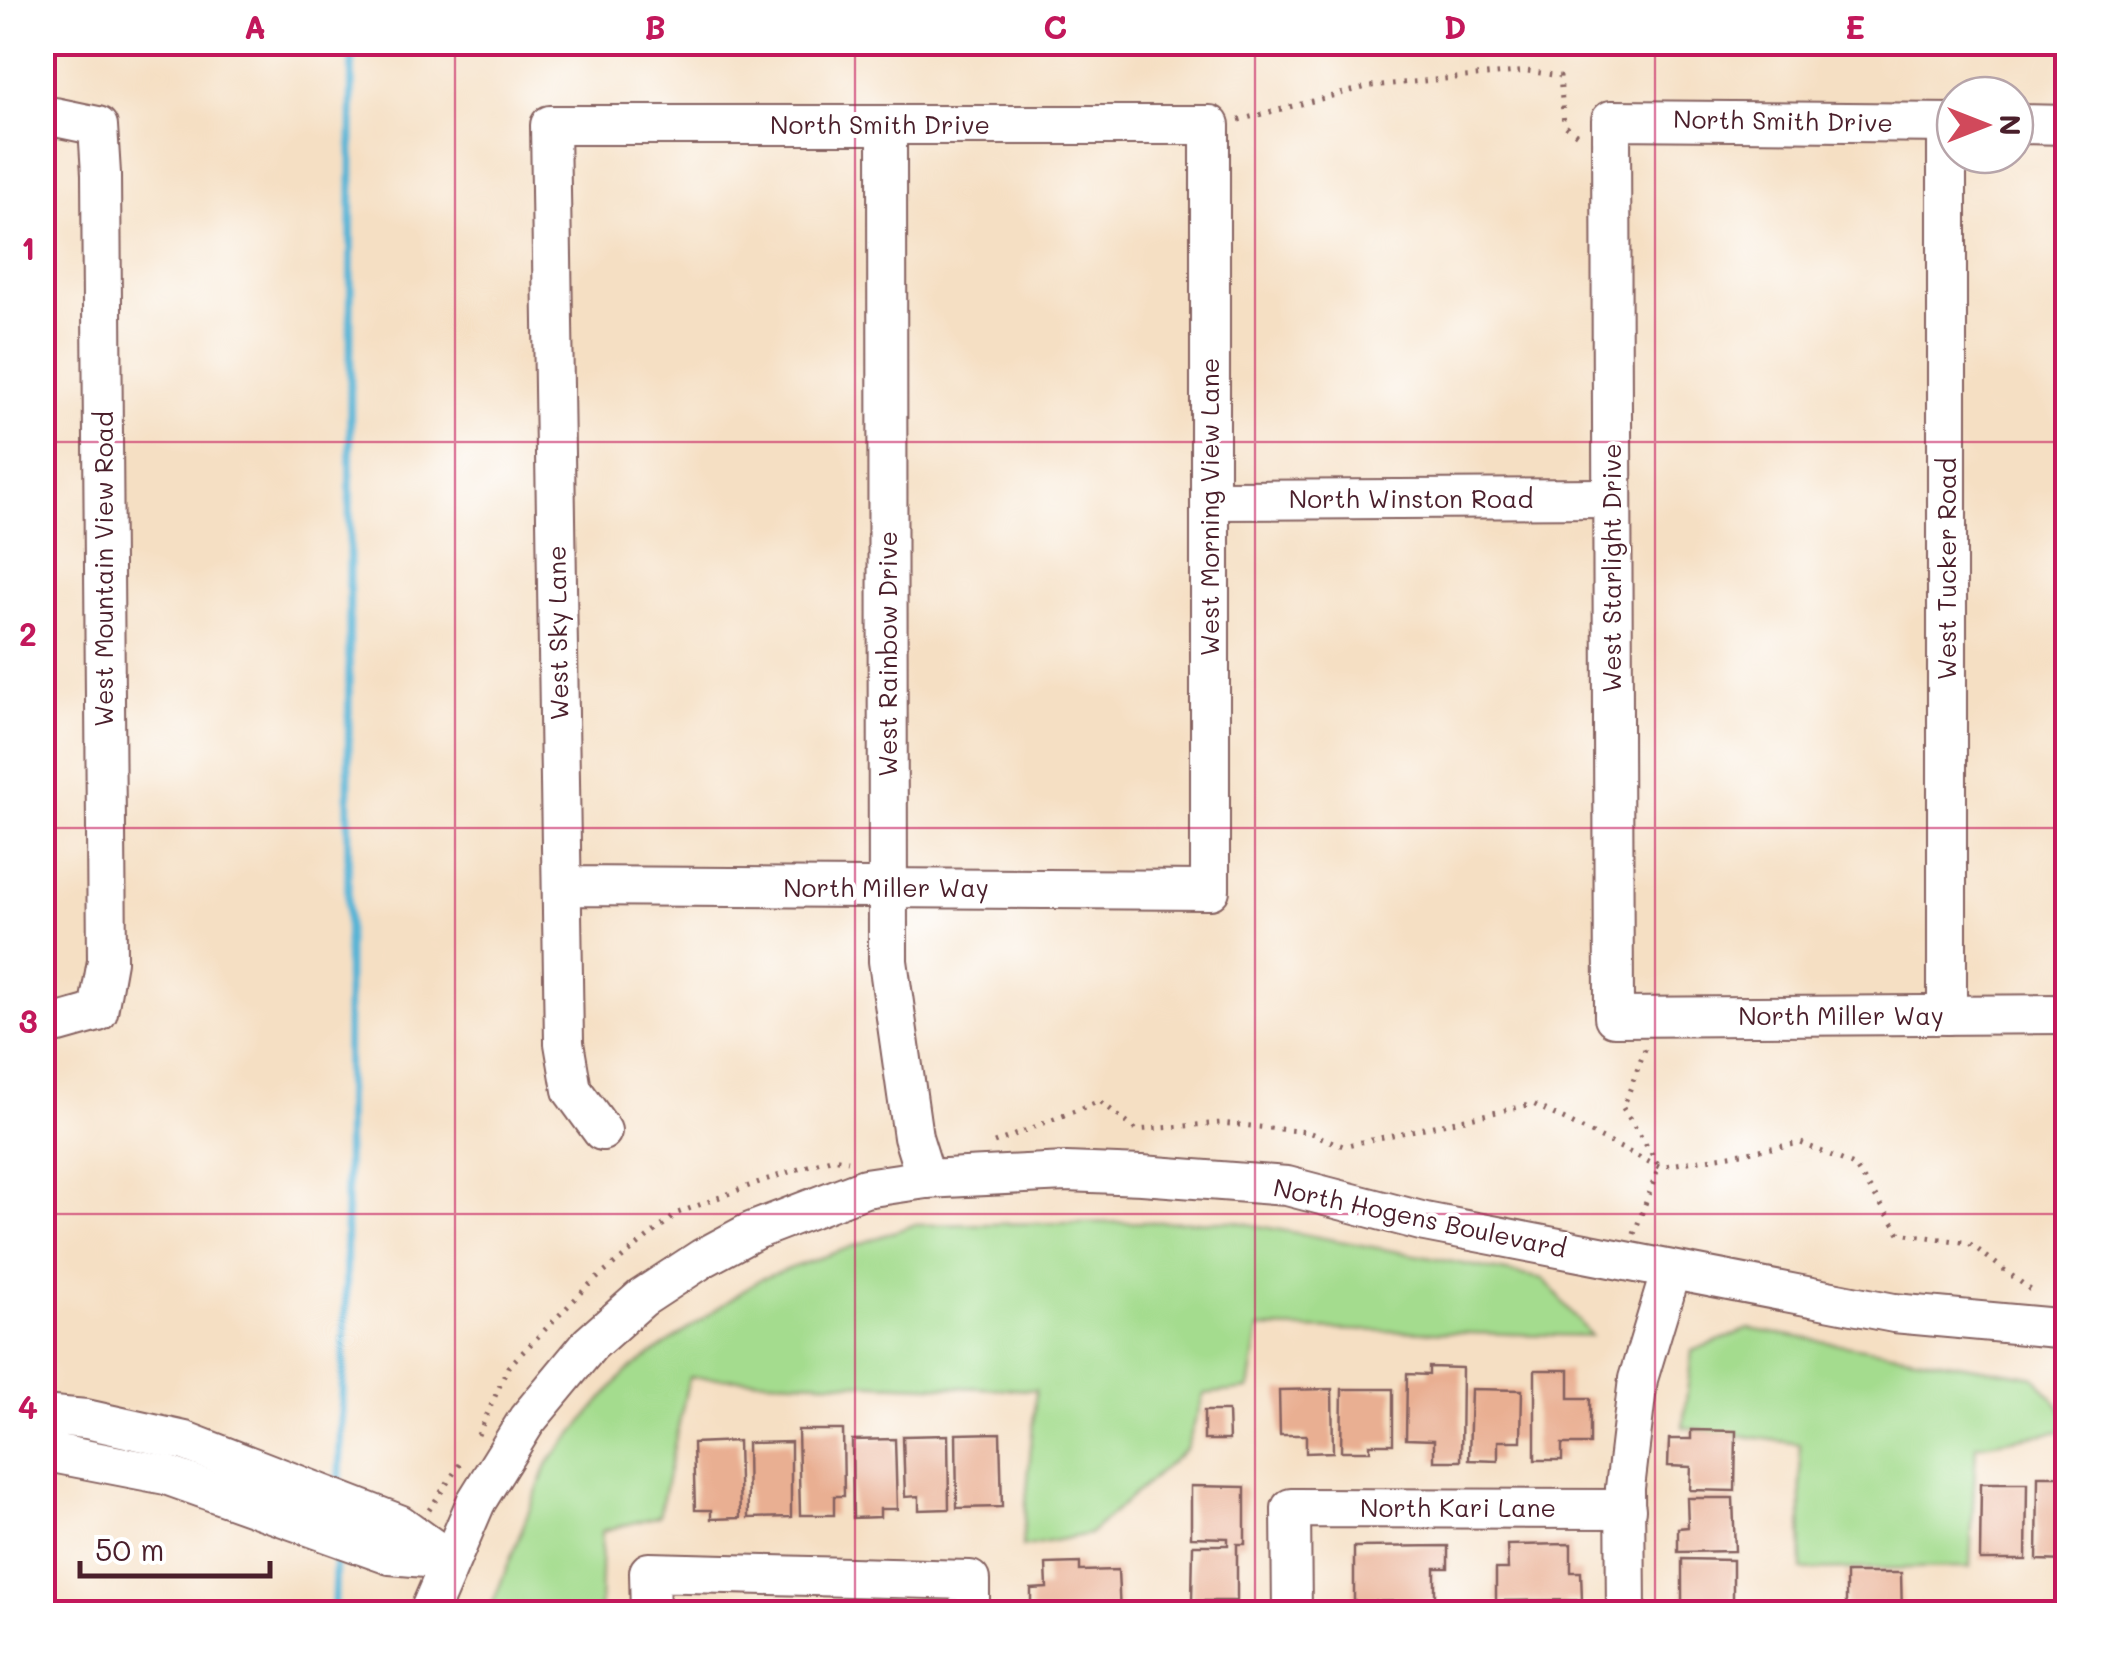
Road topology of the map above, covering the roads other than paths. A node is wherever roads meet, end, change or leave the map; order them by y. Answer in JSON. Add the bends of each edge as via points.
{"nodes":[{"id":1,"x":42,"y":117,"type":"edge"},
{"id":2,"x":1935,"y":123,"type":"edge"},
{"id":3,"x":550,"y":124,"type":"joint"},
{"id":4,"x":887,"y":124,"type":"junction"},
{"id":5,"x":1210,"y":124,"type":"joint"},
{"id":6,"x":2035,"y":124,"type":"edge"},
{"id":7,"x":2068,"y":125,"type":"edge"},
{"id":8,"x":1611,"y":129,"type":"joint"},
{"id":9,"x":1951,"y":175,"type":"edge"},
{"id":10,"x":1612,"y":498,"type":"junction"},
{"id":11,"x":1210,"y":500,"type":"junction"},
{"id":12,"x":562,"y":886,"type":"junction"},
{"id":13,"x":888,"y":888,"type":"junction"},
{"id":14,"x":1210,"y":890,"type":"joint"},
{"id":15,"x":2068,"y":1014,"type":"edge"},
{"id":16,"x":1947,"y":1015,"type":"junction"},
{"id":17,"x":1614,"y":1017,"type":"joint"},
{"id":18,"x":42,"y":1023,"type":"edge"},
{"id":19,"x":602,"y":1131,"type":"dead end"},
{"id":20,"x":926,"y":1180,"type":"junction"},
{"id":21,"x":1671,"y":1270,"type":"junction"},
{"id":22,"x":2068,"y":1329,"type":"edge"},
{"id":23,"x":42,"y":1415,"type":"edge"},
{"id":24,"x":42,"y":1451,"type":"edge"},
{"id":25,"x":307,"y":1506,"type":"junction"},
{"id":26,"x":1626,"y":1509,"type":"junction"},
{"id":27,"x":450,"y":1560,"type":"junction"},
{"id":28,"x":970,"y":1597,"type":"edge"},
{"id":29,"x":428,"y":1614,"type":"edge"},
{"id":30,"x":650,"y":1614,"type":"edge"},
{"id":31,"x":1292,"y":1614,"type":"edge"},
{"id":32,"x":1626,"y":1614,"type":"edge"}],
"edges":[{"from":1,"to":18,"type":"street","name":"West Mountain View Road","via":[[98,126],[106,961],[98,1012]]},
{"from":2,"to":8,"type":"street","name":"North Smith Drive"},
{"from":3,"to":4,"type":"street","name":"North Smith Drive"},
{"from":3,"to":12,"type":"street","name":"West Sky Lane"},
{"from":4,"to":5,"type":"street","name":"North Smith Drive"},
{"from":4,"to":13,"type":"street","name":"West Rainbow Drive"},
{"from":5,"to":11,"type":"street","name":"West Morning View Lane"},
{"from":6,"to":7,"type":"street"},
{"from":8,"to":10,"type":"street","name":"West Starlight Drive"},
{"from":9,"to":16,"type":"street","name":"West Tucker Road"},
{"from":10,"to":11,"type":"street","name":"North Winston Road"},
{"from":10,"to":17,"type":"street","name":"West Starlight Drive"},
{"from":11,"to":14,"type":"street","name":"West Morning View Lane"},
{"from":12,"to":13,"type":"street","name":"North Miller Way"},
{"from":12,"to":19,"type":"street","name":"West Sky Lane","via":[[564,1044],[572,1090]]},
{"from":13,"to":14,"type":"street","name":"North Miller Way"},
{"from":13,"to":20,"type":"street","name":"West Rainbow Drive","via":[[888,961],[913,1137]]},
{"from":15,"to":16,"type":"street","name":"North Miller Way"},
{"from":16,"to":17,"type":"street","name":"North Miller Way"},
{"from":20,"to":21,"type":"street","name":"North Hogens Boulevard","via":[[1066,1172],[1287,1186],[1425,1222]]},
{"from":20,"to":27,"type":"street","name":"North Hogens Boulevard","via":[[865,1188],[753,1231],[642,1298],[590,1344],[527,1420],[476,1502]]},
{"from":21,"to":22,"type":"street","name":"North Hogens Boulevard","via":[[1894,1313]]},
{"from":21,"to":26,"type":"street","via":[[1638,1379]]},
{"from":23,"to":25,"type":"street","via":[[184,1441]]},
{"from":24,"to":25,"type":"street"},
{"from":25,"to":27,"type":"street","via":[[370,1530],[400,1524]]},
{"from":26,"to":31,"type":"street","name":"North Kari Lane","via":[[1291,1508]]},
{"from":26,"to":32,"type":"street"},
{"from":27,"to":29,"type":"street","name":"North Hogens Boulevard"},
{"from":28,"to":30,"type":"street","via":[[650,1572]]}]}
